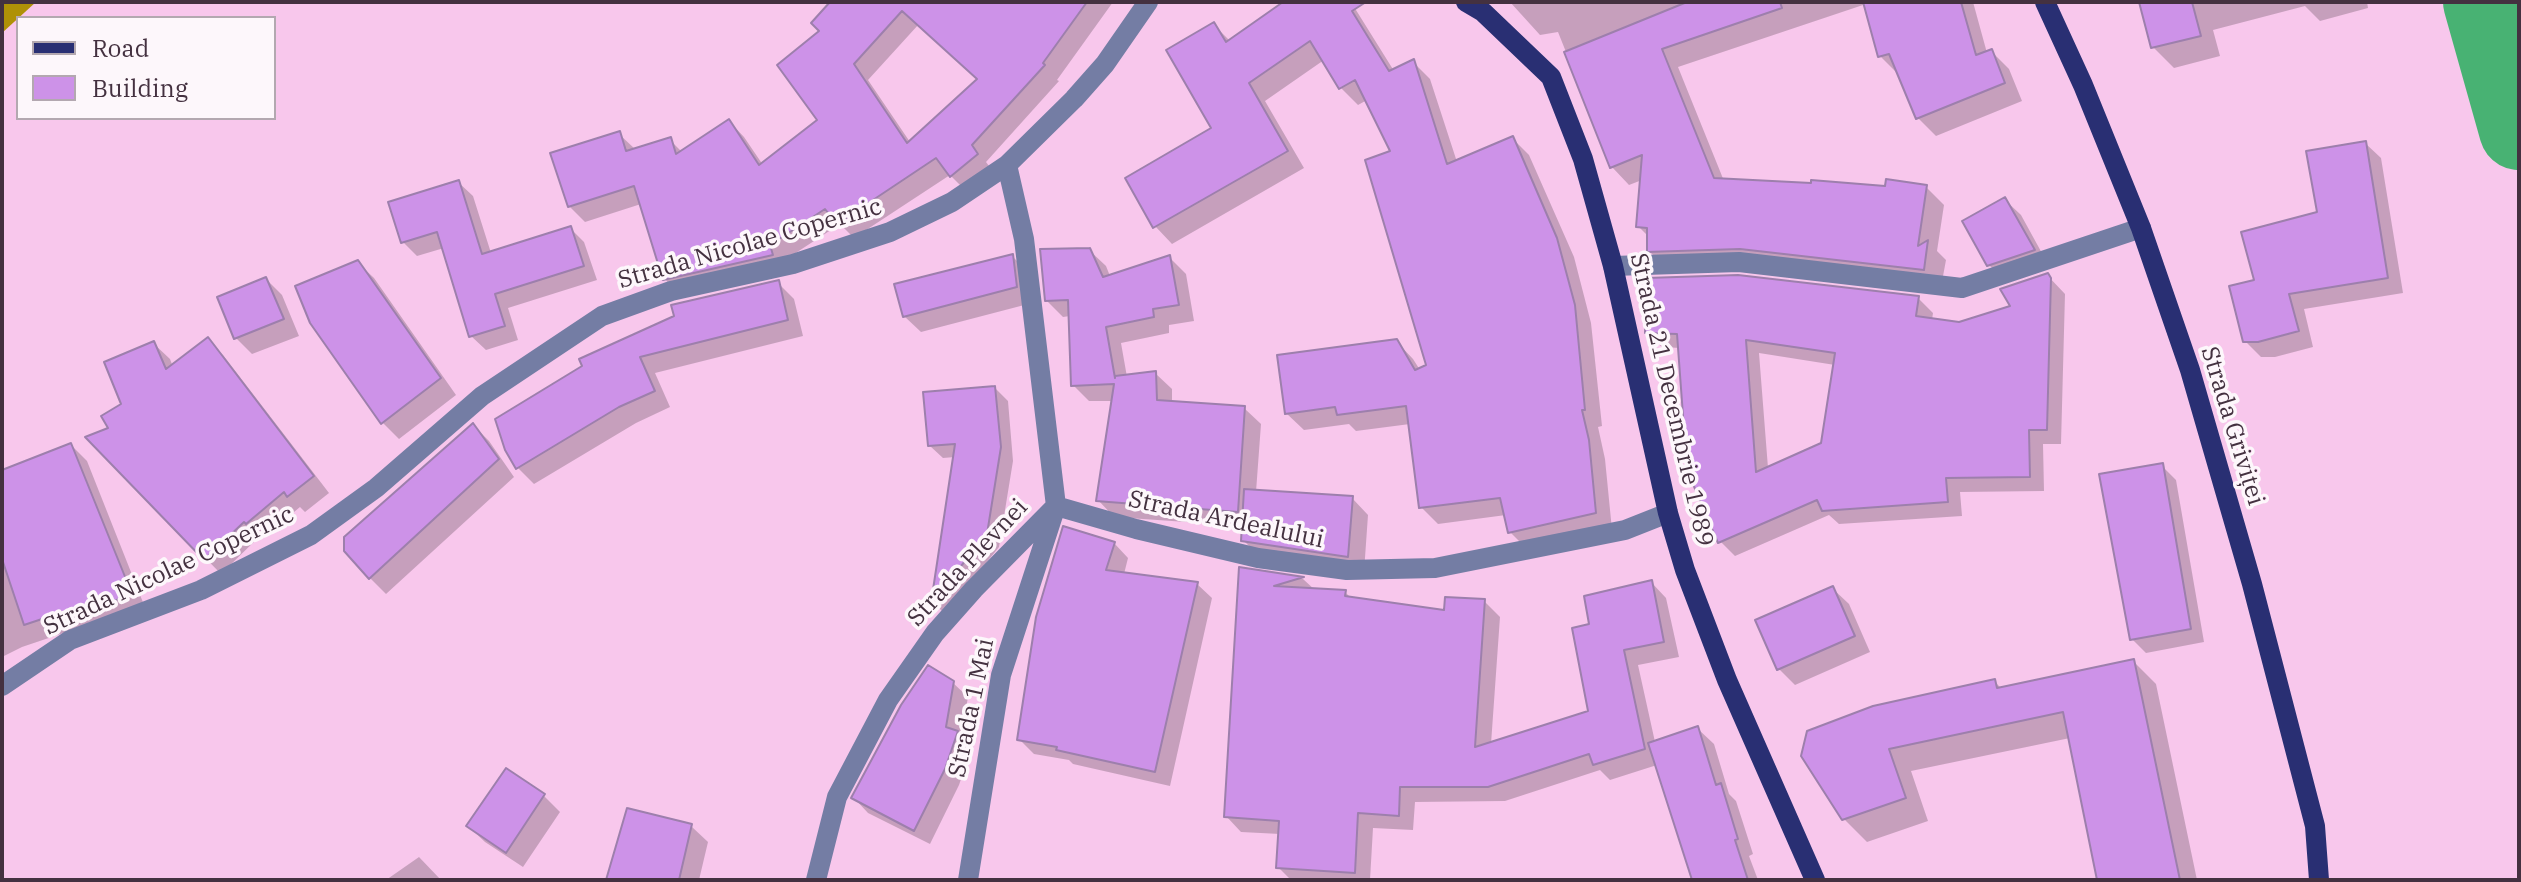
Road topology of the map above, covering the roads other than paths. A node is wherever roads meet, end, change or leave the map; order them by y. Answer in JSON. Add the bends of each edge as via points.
{"nodes":[{"id":1,"x":1148,"y":2,"type":"edge"},
{"id":2,"x":1466,"y":2,"type":"edge"},
{"id":3,"x":2045,"y":2,"type":"edge"},
{"id":4,"x":1007,"y":165,"type":"junction"},
{"id":5,"x":2141,"y":228,"type":"junction"},
{"id":6,"x":1613,"y":266,"type":"junction"},
{"id":7,"x":1056,"y":506,"type":"junction"},
{"id":8,"x":1668,"y":513,"type":"junction"},
{"id":9,"x":2,"y":686,"type":"edge"},
{"id":10,"x":816,"y":880,"type":"edge"},
{"id":11,"x":968,"y":880,"type":"edge"},
{"id":12,"x":1815,"y":880,"type":"edge"},
{"id":13,"x":2319,"y":880,"type":"edge"}],
"edges":[{"from":1,"to":4,"type":"street","name":"Strada Nicolae Copernic","via":[[1105,64]]},
{"from":2,"to":6,"type":"main road","name":"Strada 21 Decembrie 1989","via":[[1551,77],[1583,159]]},
{"from":3,"to":5,"type":"main road","name":"Strada Griviței"},
{"from":4,"to":7,"type":"street","name":"Strada Plevnei","via":[[1024,239]]},
{"from":4,"to":9,"type":"street","name":"Strada Nicolae Copernic","via":[[952,202],[890,232],[793,264],[671,291],[602,316],[482,396],[376,488],[311,535],[201,590],[70,640]]},
{"from":5,"to":6,"type":"street","via":[[1962,288],[1739,262]]},
{"from":5,"to":13,"type":"main road","name":"Strada Griviței","via":[[2190,370],[2252,584],[2315,826]]},
{"from":6,"to":8,"type":"main road","name":"Strada 21 Decembrie 1989"},
{"from":7,"to":8,"type":"street","name":"Strada Ardealului","via":[[1258,558],[1347,570],[1435,568],[1625,530]]},
{"from":7,"to":10,"type":"street","name":"Strada Plevnei","via":[[935,633],[888,700],[837,797]]},
{"from":7,"to":11,"type":"street","name":"Strada 1 Mai","via":[[1001,675]]},
{"from":8,"to":12,"type":"main road","name":"Strada 21 Decembrie 1989","via":[[1727,680]]}]}
